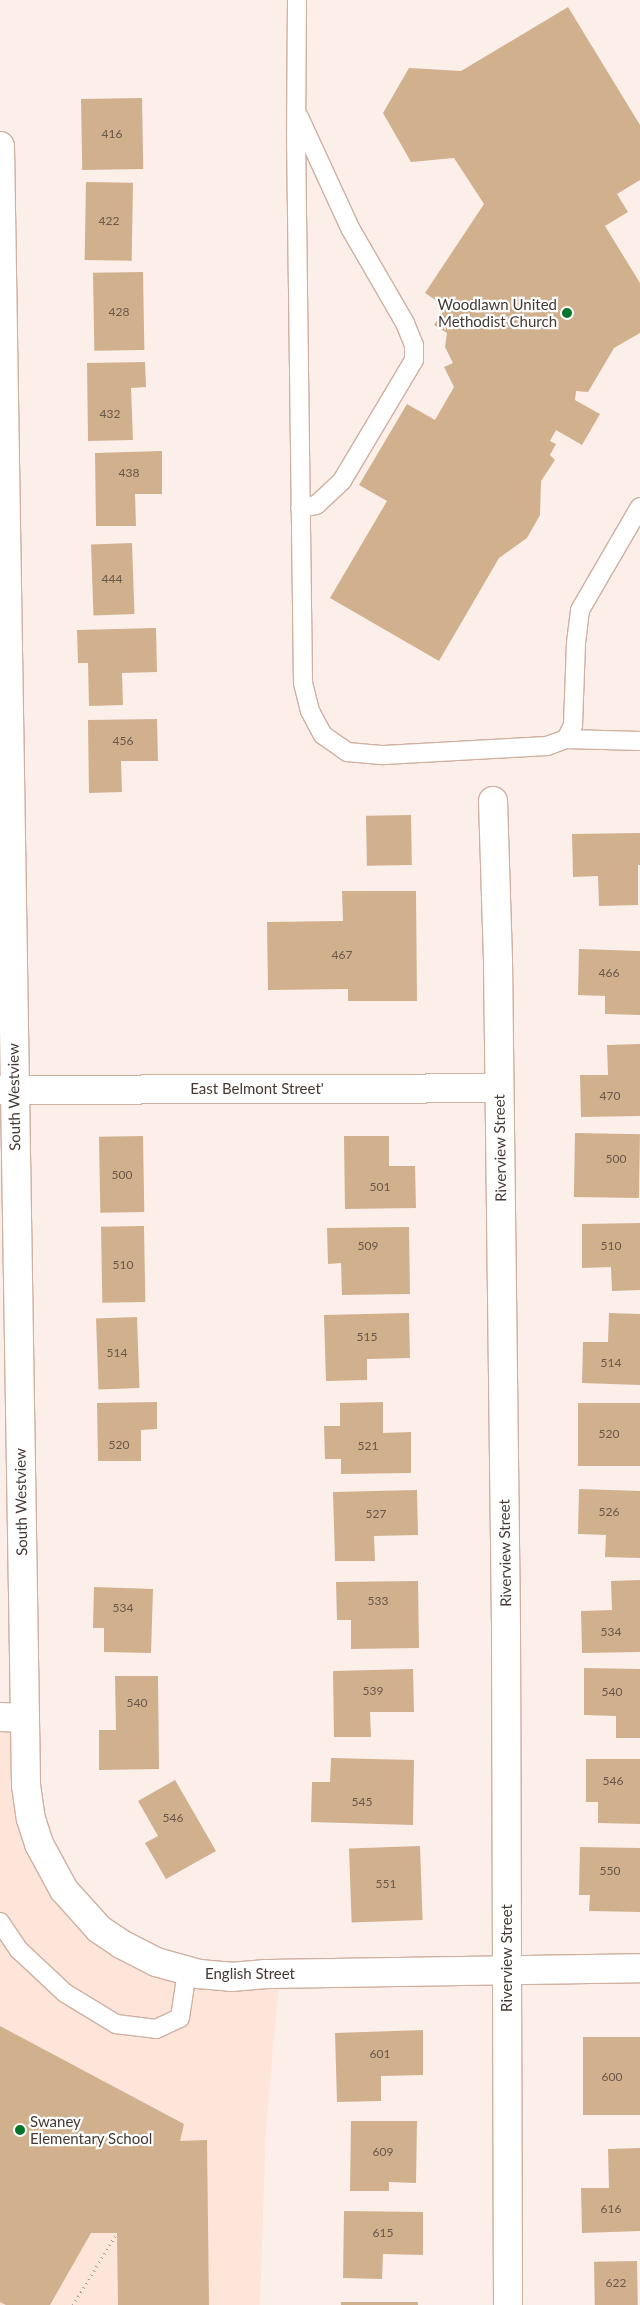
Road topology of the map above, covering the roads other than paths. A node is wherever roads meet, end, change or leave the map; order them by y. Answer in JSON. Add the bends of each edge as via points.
{"nodes":[{"id":1,"x":297,"y":0,"type":"edge"},
{"id":2,"x":296,"y":112,"type":"junction"},
{"id":3,"x":0,"y":146,"type":"edge"},
{"id":4,"x":640,"y":507,"type":"edge"},
{"id":5,"x":300,"y":508,"type":"junction"},
{"id":6,"x":566,"y":739,"type":"junction"},
{"id":7,"x":640,"y":742,"type":"edge"},
{"id":8,"x":493,"y":801,"type":"dead end"},
{"id":9,"x":499,"y":1088,"type":"junction"},
{"id":10,"x":7,"y":1090,"type":"edge"},
{"id":11,"x":13,"y":1718,"type":"edge"},
{"id":12,"x":0,"y":1922,"type":"edge"},
{"id":13,"x":640,"y":1968,"type":"edge"},
{"id":14,"x":507,"y":1970,"type":"junction"},
{"id":15,"x":187,"y":1971,"type":"junction"},
{"id":16,"x":508,"y":2305,"type":"edge"}],
"edges":[{"from":1,"to":2,"type":"lane"},
{"from":2,"to":5,"type":"lane"},
{"from":2,"to":5,"type":"lane","via":[[350,228],[414,345],[414,360],[342,481],[316,505]]},
{"from":3,"to":10,"type":"street","name":"South Westview"},
{"from":4,"to":6,"type":"lane","via":[[580,610],[573,725]]},
{"from":5,"to":6,"type":"lane","via":[[303,683],[310,711],[323,735],[347,752],[384,755],[547,746]]},
{"from":6,"to":7,"type":"lane"},
{"from":8,"to":9,"type":"street","name":"Riverview Street"},
{"from":9,"to":10,"type":"street","name":"East Belmont Street'"},
{"from":9,"to":14,"type":"street","name":"Riverview Street"},
{"from":10,"to":11,"type":"street","name":"South Westview"},
{"from":11,"to":15,"type":"street","name":"English Street","via":[[31,1818],[39,1844],[64,1890],[100,1928],[121,1944],[156,1962]]},
{"from":12,"to":15,"type":"lane","via":[[19,1950],[65,1993],[116,2024],[156,2029],[180,2018]]},
{"from":13,"to":14,"type":"street","name":"English Street"},
{"from":14,"to":15,"type":"street","name":"English Street","via":[[231,1977]]},
{"from":14,"to":16,"type":"street","name":"Riverview Street"}]}
